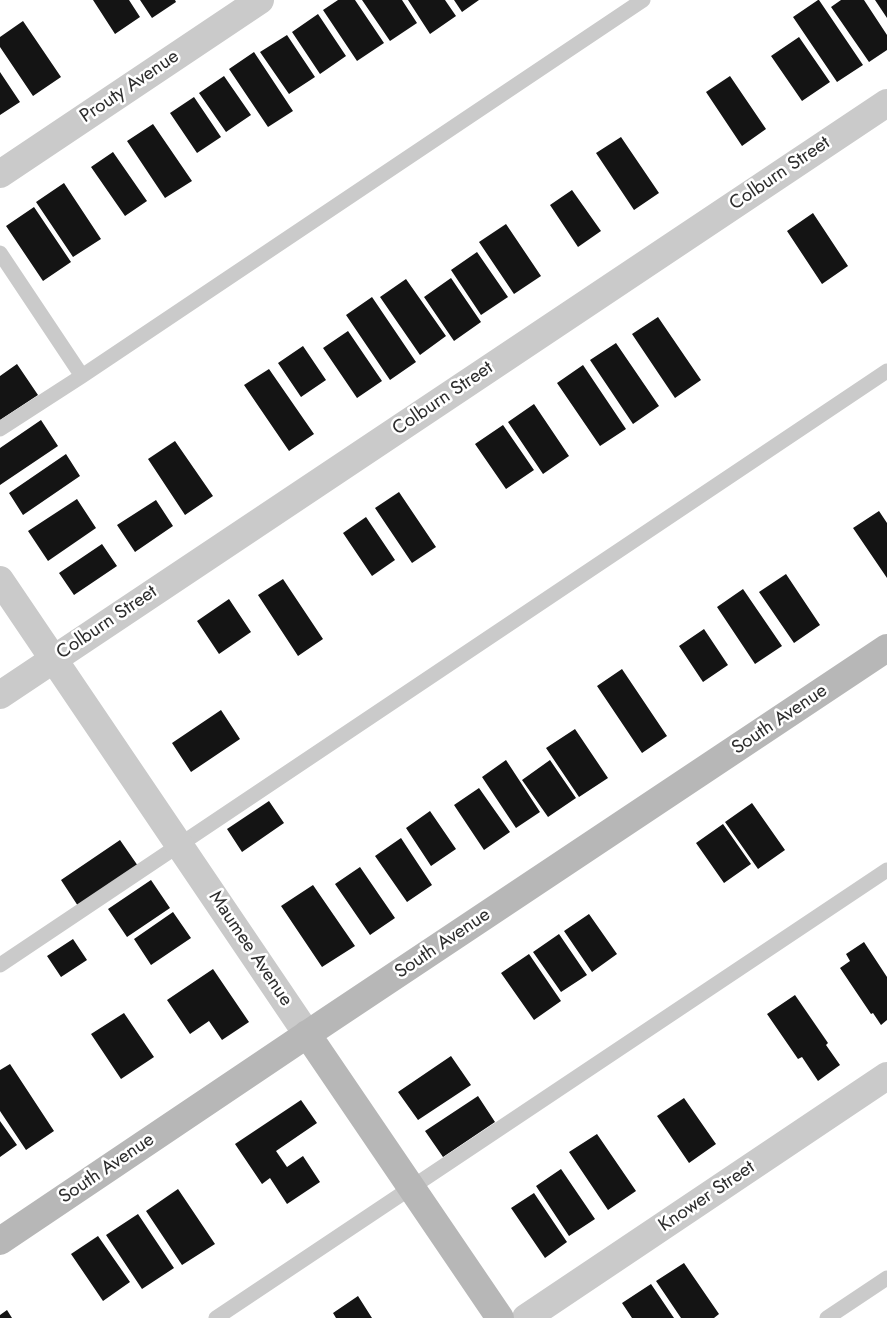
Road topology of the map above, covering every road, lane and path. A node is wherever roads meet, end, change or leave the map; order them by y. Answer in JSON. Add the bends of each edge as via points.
{"nodes":[{"id":1,"x":260,"y":0,"type":"edge"},
{"id":2,"x":643,"y":0,"type":"edge"},
{"id":3,"x":887,"y":103,"type":"edge"},
{"id":4,"x":0,"y":174,"type":"edge"},
{"id":5,"x":0,"y":253,"type":"edge"},
{"id":6,"x":887,"y":371,"type":"edge"},
{"id":7,"x":82,"y":376,"type":"junction"},
{"id":8,"x":0,"y":429,"type":"edge"},
{"id":9,"x":0,"y":580,"type":"edge"},
{"id":10,"x":887,"y":648,"type":"edge"},
{"id":11,"x":53,"y":659,"type":"junction"},
{"id":12,"x":0,"y":695,"type":"edge"},
{"id":13,"x":179,"y":845,"type":"junction"},
{"id":14,"x":887,"y":870,"type":"edge"},
{"id":15,"x":0,"y":965,"type":"edge"},
{"id":16,"x":307,"y":1034,"type":"junction"},
{"id":17,"x":887,"y":1076,"type":"edge"},
{"id":18,"x":412,"y":1188,"type":"junction"},
{"id":19,"x":0,"y":1241,"type":"edge"},
{"id":20,"x":887,"y":1278,"type":"edge"},
{"id":21,"x":216,"y":1318,"type":"edge"},
{"id":22,"x":500,"y":1318,"type":"edge"},
{"id":23,"x":526,"y":1318,"type":"edge"},
{"id":24,"x":827,"y":1318,"type":"edge"}],
"edges":[{"from":1,"to":4,"type":"street","name":"Prouty Avenue"},
{"from":2,"to":7,"type":"lane"},
{"from":3,"to":11,"type":"street","name":"Colburn Street"},
{"from":5,"to":7,"type":"lane"},
{"from":6,"to":13,"type":"lane"},
{"from":7,"to":8,"type":"lane"},
{"from":9,"to":11,"type":"street","name":"Maumee Avenue"},
{"from":10,"to":16,"type":"street","name":"South Avenue"},
{"from":11,"to":12,"type":"street","name":"Colburn Street"},
{"from":11,"to":13,"type":"street","name":"Maumee Avenue"},
{"from":13,"to":15,"type":"lane"},
{"from":13,"to":16,"type":"street","name":"Maumee Avenue"},
{"from":14,"to":18,"type":"lane"},
{"from":16,"to":18,"type":"street","name":"Maumee Avenue"},
{"from":16,"to":19,"type":"street","name":"South Avenue"},
{"from":17,"to":23,"type":"street","name":"Knower Street"},
{"from":18,"to":21,"type":"lane"},
{"from":18,"to":22,"type":"street","name":"Maumee Avenue"},
{"from":20,"to":24,"type":"lane"}]}
